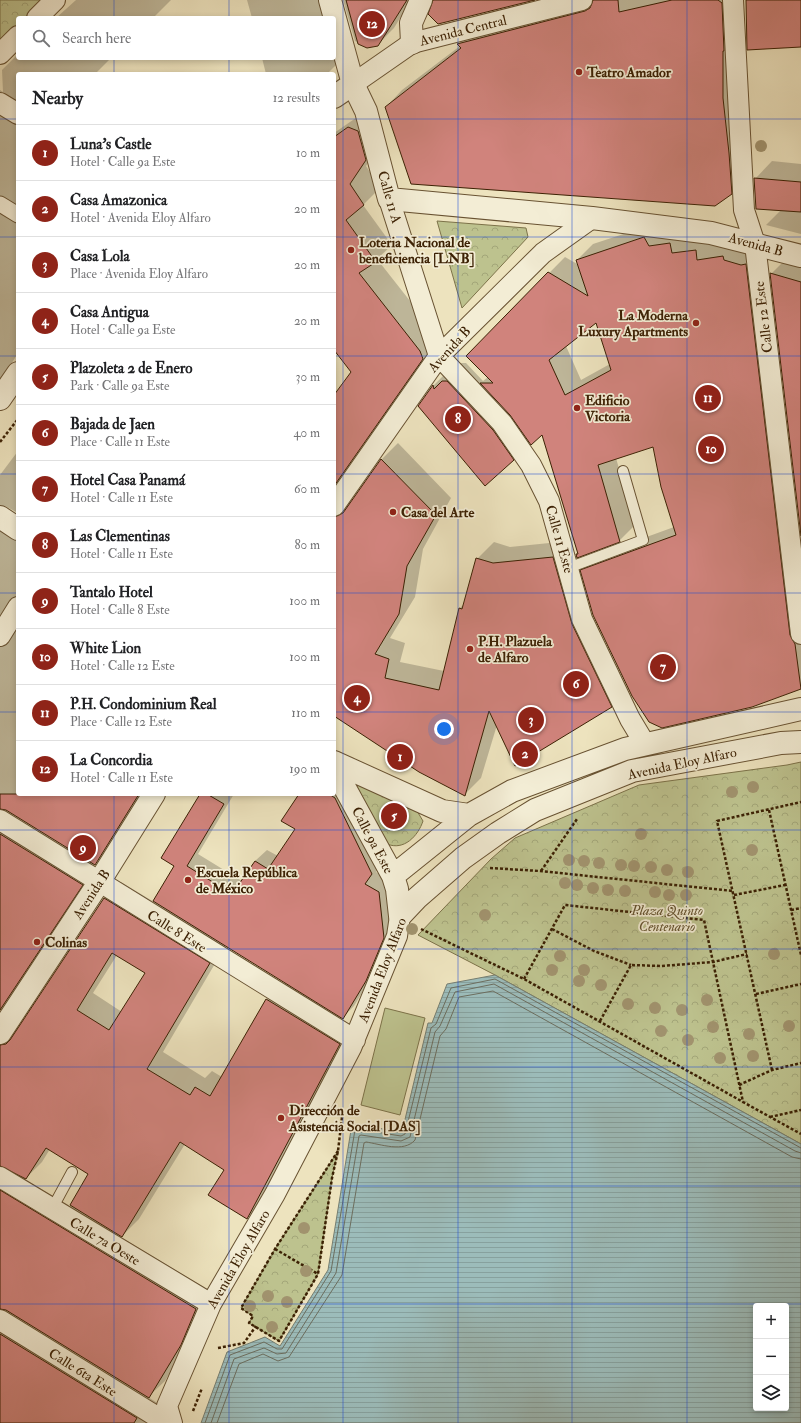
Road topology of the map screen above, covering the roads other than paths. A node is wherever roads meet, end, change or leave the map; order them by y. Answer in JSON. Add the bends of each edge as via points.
{"nodes":[{"id":1,"x":55,"y":0,"type":"edge"},
{"id":2,"x":330,"y":0,"type":"edge"},
{"id":3,"x":421,"y":0,"type":"edge"},
{"id":4,"x":582,"y":0,"type":"edge"},
{"id":5,"x":733,"y":0,"type":"edge"},
{"id":6,"x":39,"y":16,"type":"edge"},
{"id":7,"x":334,"y":16,"type":"edge"},
{"id":8,"x":336,"y":22,"type":"edge"},
{"id":9,"x":16,"y":38,"type":"edge"},
{"id":10,"x":412,"y":43,"type":"junction"},
{"id":11,"x":0,"y":54,"type":"edge"},
{"id":12,"x":353,"y":84,"type":"junction"},
{"id":13,"x":336,"y":96,"type":"edge"},
{"id":14,"x":0,"y":103,"type":"edge"},
{"id":15,"x":16,"y":113,"type":"edge"},
{"id":16,"x":389,"y":199,"type":"junction"},
{"id":17,"x":0,"y":204,"type":"edge"},
{"id":18,"x":16,"y":214,"type":"edge"},
{"id":19,"x":592,"y":218,"type":"junction"},
{"id":20,"x":754,"y":244,"type":"junction"},
{"id":21,"x":801,"y":256,"type":"edge"},
{"id":22,"x":439,"y":356,"type":"junction"},
{"id":23,"x":16,"y":376,"type":"edge"},
{"id":24,"x":0,"y":399,"type":"edge"},
{"id":25,"x":623,"y":471,"type":"dead end"},
{"id":26,"x":336,"y":503,"type":"edge"},
{"id":27,"x":0,"y":517,"type":"edge"},
{"id":28,"x":16,"y":528,"type":"edge"},
{"id":29,"x":568,"y":568,"type":"junction"},
{"id":30,"x":16,"y":610,"type":"edge"},
{"id":31,"x":801,"y":634,"type":"edge"},
{"id":32,"x":0,"y":636,"type":"edge"},
{"id":33,"x":801,"y":710,"type":"edge"},
{"id":34,"x":801,"y":742,"type":"edge"},
{"id":35,"x":645,"y":744,"type":"junction"},
{"id":36,"x":336,"y":763,"type":"edge"},
{"id":37,"x":336,"y":772,"type":"edge"},
{"id":38,"x":153,"y":796,"type":"edge"},
{"id":39,"x":0,"y":820,"type":"edge"},
{"id":40,"x":460,"y":822,"type":"junction"},
{"id":41,"x":464,"y":858,"type":"junction"},
{"id":42,"x":393,"y":876,"type":"junction"},
{"id":43,"x":99,"y":882,"type":"junction"},
{"id":44,"x":400,"y":916,"type":"junction"},
{"id":45,"x":0,"y":1032,"type":"edge"},
{"id":46,"x":355,"y":1040,"type":"junction"},
{"id":47,"x":72,"y":1172,"type":"dead end"},
{"id":48,"x":0,"y":1177,"type":"edge"},
{"id":49,"x":52,"y":1209,"type":"junction"},
{"id":50,"x":211,"y":1304,"type":"junction"},
{"id":51,"x":0,"y":1320,"type":"edge"},
{"id":52,"x":167,"y":1423,"type":"edge"},
{"id":53,"x":172,"y":1423,"type":"edge"}],
"edges":[{"from":1,"to":6,"type":"street"},
{"from":2,"to":7,"type":"street"},
{"from":3,"to":10,"type":"street","via":[[411,23]]},
{"from":4,"to":10,"type":"street","name":"Avenida Central"},
{"from":5,"to":20,"type":"street","name":"Calle 12 Este","via":[[744,210]]},
{"from":8,"to":12,"type":"street"},
{"from":9,"to":11,"type":"street"},
{"from":10,"to":12,"type":"street","name":"Avenida Central"},
{"from":12,"to":13,"type":"street","name":"Avenida Central"},
{"from":12,"to":16,"type":"street","name":"Calle 11 A","via":[[366,111]]},
{"from":14,"to":15,"type":"street"},
{"from":16,"to":19,"type":"street","name":"Avenida B"},
{"from":16,"to":22,"type":"street","name":"Calle 11 A"},
{"from":17,"to":18,"type":"street"},
{"from":19,"to":20,"type":"street","name":"Avenida B","via":[[711,233]]},
{"from":19,"to":22,"type":"street","name":"Avenida B","via":[[543,253]]},
{"from":20,"to":21,"type":"street","name":"Avenida B"},
{"from":20,"to":31,"type":"street","name":"Calle 12 Este"},
{"from":22,"to":26,"type":"street","name":"Avenida B"},
{"from":22,"to":29,"type":"street","name":"Calle 11 Este","via":[[502,423],[531,465],[549,501]]},
{"from":23,"to":24,"type":"street"},
{"from":25,"to":29,"type":"lane","via":[[643,540]]},
{"from":27,"to":28,"type":"street"},
{"from":29,"to":35,"type":"street","name":"Calle 11 Este","via":[[582,619],[630,719]]},
{"from":30,"to":32,"type":"street"},
{"from":33,"to":35,"type":"street","name":"Avenida Eloy Alfaro"},
{"from":34,"to":41,"type":"street","name":"Avenida Eloy Alfaro","via":[[781,743],[632,771],[535,810]]},
{"from":35,"to":40,"type":"street","name":"Avenida Eloy Alfaro","via":[[512,791]]},
{"from":36,"to":40,"type":"street","via":[[442,811]]},
{"from":37,"to":42,"type":"street","name":"Calle 9a Este"},
{"from":38,"to":43,"type":"street","name":"Avenida B"},
{"from":39,"to":43,"type":"street","name":"Calle 8 Este"},
{"from":40,"to":41,"type":"street","via":[[448,842],[450,850]]},
{"from":40,"to":42,"type":"street","name":"Avenida Eloy Alfaro"},
{"from":41,"to":44,"type":"street","name":"Avenida Eloy Alfaro","via":[[422,893]]},
{"from":42,"to":44,"type":"street","name":"Calle 9a Este"},
{"from":43,"to":45,"type":"street","name":"Avenida B"},
{"from":43,"to":46,"type":"street","name":"Calle 8 Este"},
{"from":44,"to":46,"type":"street","name":"Avenida Eloy Alfaro","via":[[397,936]]},
{"from":46,"to":50,"type":"street","name":"Avenida Eloy Alfaro","via":[[275,1194]]},
{"from":47,"to":49,"type":"lane"},
{"from":48,"to":49,"type":"street","name":"Calle 7a Oeste"},
{"from":49,"to":50,"type":"street","name":"Calle 7a Oeste"},
{"from":50,"to":53,"type":"street","name":"Avenida Eloy Alfaro","via":[[167,1406]]},
{"from":51,"to":52,"type":"street","name":"Calle 6ta Este"}]}
